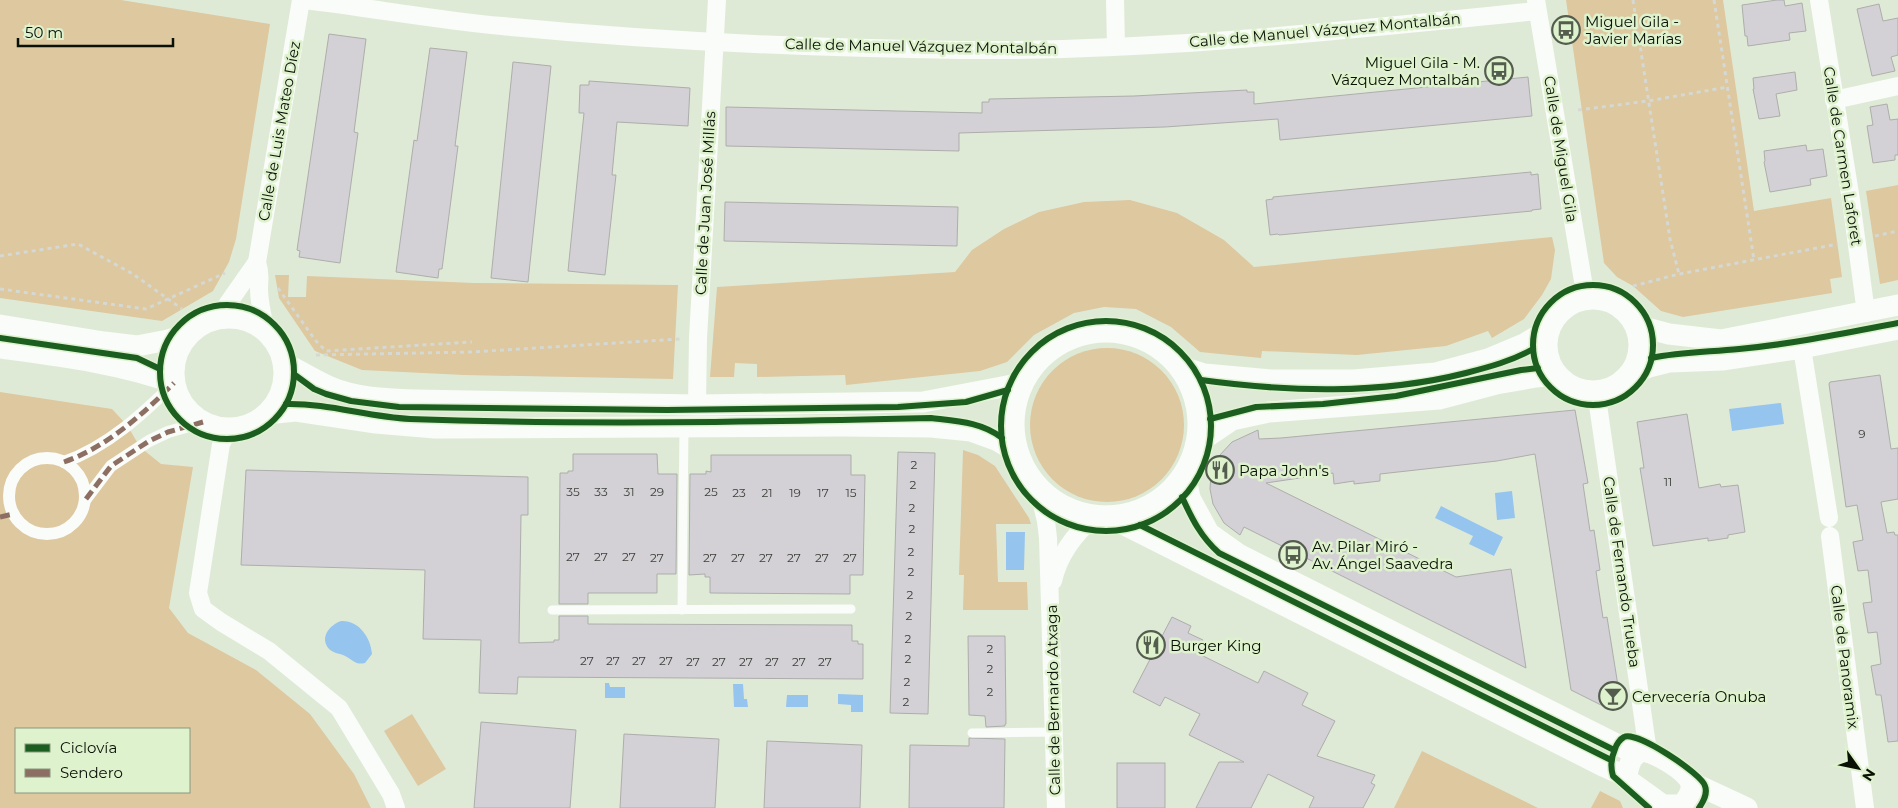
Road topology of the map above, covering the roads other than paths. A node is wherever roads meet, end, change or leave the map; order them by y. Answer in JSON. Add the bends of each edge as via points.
{"nodes":[{"id":1,"x":301,"y":0,"type":"edge"},
{"id":2,"x":305,"y":0,"type":"edge"},
{"id":3,"x":717,"y":0,"type":"edge"},
{"id":4,"x":1115,"y":0,"type":"edge"},
{"id":5,"x":1819,"y":0,"type":"edge"},
{"id":6,"x":1537,"y":5,"type":"edge"},
{"id":7,"x":714,"y":43,"type":"junction"},
{"id":8,"x":1116,"y":46,"type":"junction"},
{"id":9,"x":1898,"y":86,"type":"edge"},
{"id":10,"x":1834,"y":100,"type":"junction"},
{"id":11,"x":257,"y":262,"type":"junction"},
{"id":12,"x":1586,"y":299,"type":"junction"},
{"id":13,"x":1898,"y":306,"type":"edge"},
{"id":14,"x":1866,"y":313,"type":"junction"},
{"id":15,"x":217,"y":318,"type":"junction"},
{"id":16,"x":0,"y":325,"type":"edge"},
{"id":17,"x":1635,"y":325,"type":"junction"},
{"id":18,"x":1549,"y":329,"type":"junction"},
{"id":19,"x":1898,"y":329,"type":"edge"},
{"id":20,"x":266,"y":332,"type":"junction"},
{"id":21,"x":190,"y":333,"type":"junction"},
{"id":22,"x":0,"y":348,"type":"edge"},
{"id":23,"x":1802,"y":348,"type":"junction"},
{"id":24,"x":284,"y":362,"type":"junction"},
{"id":25,"x":1179,"y":366,"type":"junction"},
{"id":26,"x":1629,"y":374,"type":"junction"},
{"id":27,"x":1557,"y":375,"type":"junction"},
{"id":28,"x":174,"y":383,"type":"junction"},
{"id":29,"x":1024,"y":383,"type":"junction"},
{"id":30,"x":1596,"y":391,"type":"junction"},
{"id":31,"x":697,"y":405,"type":"junction"},
{"id":32,"x":266,"y":414,"type":"junction"},
{"id":33,"x":203,"y":422,"type":"junction"},
{"id":34,"x":684,"y":427,"type":"junction"},
{"id":35,"x":229,"y":428,"type":"junction"},
{"id":36,"x":1198,"y":443,"type":"junction"},
{"id":37,"x":1018,"y":453,"type":"junction"},
{"id":38,"x":64,"y":462,"type":"junction"},
{"id":39,"x":1185,"y":473,"type":"junction"},
{"id":40,"x":1037,"y":484,"type":"junction"},
{"id":41,"x":86,"y":499,"type":"junction"},
{"id":42,"x":13,"y":514,"type":"junction"},
{"id":43,"x":1102,"y":516,"type":"junction"},
{"id":44,"x":0,"y":517,"type":"edge"},
{"id":45,"x":1829,"y":518,"type":"dead end"},
{"id":46,"x":1830,"y":536,"type":"dead end"},
{"id":47,"x":1051,"y":592,"type":"junction"},
{"id":48,"x":851,"y":609,"type":"dead end"},
{"id":49,"x":552,"y":610,"type":"dead end"},
{"id":50,"x":682,"y":610,"type":"junction"},
{"id":51,"x":1055,"y":732,"type":"junction"},
{"id":52,"x":972,"y":733,"type":"dead end"},
{"id":53,"x":1642,"y":753,"type":"junction"},
{"id":54,"x":1627,"y":777,"type":"junction"},
{"id":55,"x":1691,"y":782,"type":"junction"},
{"id":56,"x":1674,"y":807,"type":"edge"},
{"id":57,"x":396,"y":808,"type":"edge"},
{"id":58,"x":1056,"y":808,"type":"edge"},
{"id":59,"x":1747,"y":808,"type":"edge"},
{"id":60,"x":1865,"y":808,"type":"edge"}],
"edges":[{"from":1,"to":11,"type":"street","name":"Calle de Luis Mateo Díez"},
{"from":2,"to":7,"type":"street","name":"Calle de Manuel Vázquez Montalbán","via":[[500,26]]},
{"from":3,"to":7,"type":"street","name":"Calle de Juan José Millás"},
{"from":4,"to":8,"type":"street"},
{"from":5,"to":10,"type":"street","name":"Calle de Carmen Laforet"},
{"from":6,"to":8,"type":"street","name":"Calle de Manuel Vázquez Montalbán","via":[[1287,36]]},
{"from":6,"to":12,"type":"street","name":"Calle de Miguel Gila"},
{"from":7,"to":8,"type":"street","name":"Calle de Manuel Vázquez Montalbán","via":[[963,50]]},
{"from":7,"to":31,"type":"street","name":"Calle de Juan José Millás"},
{"from":9,"to":10,"type":"street"},
{"from":10,"to":14,"type":"street","name":"Calle de Carmen Laforet"},
{"from":11,"to":15,"type":"street","name":"Calle de Luis Mateo Díez"},
{"from":11,"to":20,"type":"street","name":"Calle de Luis Mateo Díez"},
{"from":12,"to":17,"type":"street","via":[[1601,299],[1615,304]]},
{"from":12,"to":18,"type":"street","via":[[1570,304],[1557,315]]},
{"from":13,"to":14,"type":"street"},
{"from":14,"to":17,"type":"street","via":[[1721,340],[1669,334]]},
{"from":15,"to":20,"type":"street","via":[[252,322]]},
{"from":15,"to":21,"type":"street"},
{"from":16,"to":21,"type":"street","via":[[137,346]]},
{"from":17,"to":26,"type":"street","via":[[1639,342],[1637,359]]},
{"from":18,"to":25,"type":"street","via":[[1488,359],[1436,373],[1354,380],[1271,380],[1204,374]]},
{"from":18,"to":27,"type":"street","via":[[1546,345],[1549,361]]},
{"from":19,"to":23,"type":"street"},
{"from":20,"to":24,"type":"street","via":[[277,345]]},
{"from":21,"to":28,"type":"street","via":[[180,347],[174,365]]},
{"from":22,"to":28,"type":"street","via":[[137,370]]},
{"from":23,"to":26,"type":"street","via":[[1722,360],[1669,362]]},
{"from":23,"to":45,"type":"street"},
{"from":24,"to":31,"type":"street","via":[[329,387],[381,398]]},
{"from":24,"to":32,"type":"street","via":[[282,390]]},
{"from":25,"to":29,"type":"street","via":[[1160,348],[1136,336],[1110,331],[1084,334],[1059,344],[1038,361]]},
{"from":25,"to":36,"type":"street","via":[[1191,387],[1198,410]]},
{"from":26,"to":30,"type":"street","via":[[1614,386]]},
{"from":27,"to":30,"type":"street","via":[[1582,390]]},
{"from":27,"to":36,"type":"street","via":[[1496,384],[1439,399],[1269,412],[1232,420]]},
{"from":28,"to":33,"type":"street","via":[[179,399]]},
{"from":28,"to":38,"type":"street","via":[[135,420],[90,451]]},
{"from":29,"to":31,"type":"street","via":[[923,402]]},
{"from":29,"to":37,"type":"street","via":[[1015,414]]},
{"from":30,"to":53,"type":"street","name":"Calle de Fernando Trueba"},
{"from":32,"to":34,"type":"street","via":[[296,411],[435,428]]},
{"from":32,"to":35,"type":"street","via":[[242,427]]},
{"from":33,"to":35,"type":"street"},
{"from":33,"to":41,"type":"street","via":[[149,441],[111,466]]},
{"from":34,"to":37,"type":"street","via":[[931,427],[971,431]]},
{"from":34,"to":50,"type":"lane"},
{"from":35,"to":57,"type":"street","via":[[221,444],[198,593],[203,609],[269,651],[339,708],[391,794]]},
{"from":36,"to":39,"type":"street"},
{"from":37,"to":40,"type":"street"},
{"from":38,"to":41,"type":"street","via":[[81,477]]},
{"from":38,"to":42,"type":"street","via":[[41,458],[20,470],[10,491]]},
{"from":39,"to":43,"type":"street","via":[[1160,499],[1135,512]]},
{"from":39,"to":53,"type":"street","via":[[1190,498],[1209,533],[1240,555]]},
{"from":40,"to":43,"type":"street","via":[[1066,507]]},
{"from":40,"to":47,"type":"street","name":"Calle de Bernardo Atxaga","via":[[1046,521]]},
{"from":41,"to":42,"type":"street","via":[[76,521],[56,534],[43,535],[31,531]]},
{"from":42,"to":44,"type":"street"},
{"from":43,"to":47,"type":"street","name":"Calle de Bernardo Atxaga","via":[[1081,528],[1068,544],[1057,565]]},
{"from":43,"to":54,"type":"street"},
{"from":46,"to":60,"type":"street","name":"Calle de Panoramix"},
{"from":47,"to":51,"type":"street","name":"Calle de Bernardo Atxaga"},
{"from":48,"to":50,"type":"lane"},
{"from":49,"to":50,"type":"lane"},
{"from":51,"to":52,"type":"lane"},
{"from":51,"to":58,"type":"street","name":"Calle de Bernardo Atxaga"},
{"from":53,"to":54,"type":"street","via":[[1628,768]]},
{"from":53,"to":55,"type":"street","via":[[1670,764]]},
{"from":54,"to":56,"type":"street","via":[[1638,788]]},
{"from":55,"to":56,"type":"street","via":[[1691,791]]},
{"from":55,"to":59,"type":"street"}]}
